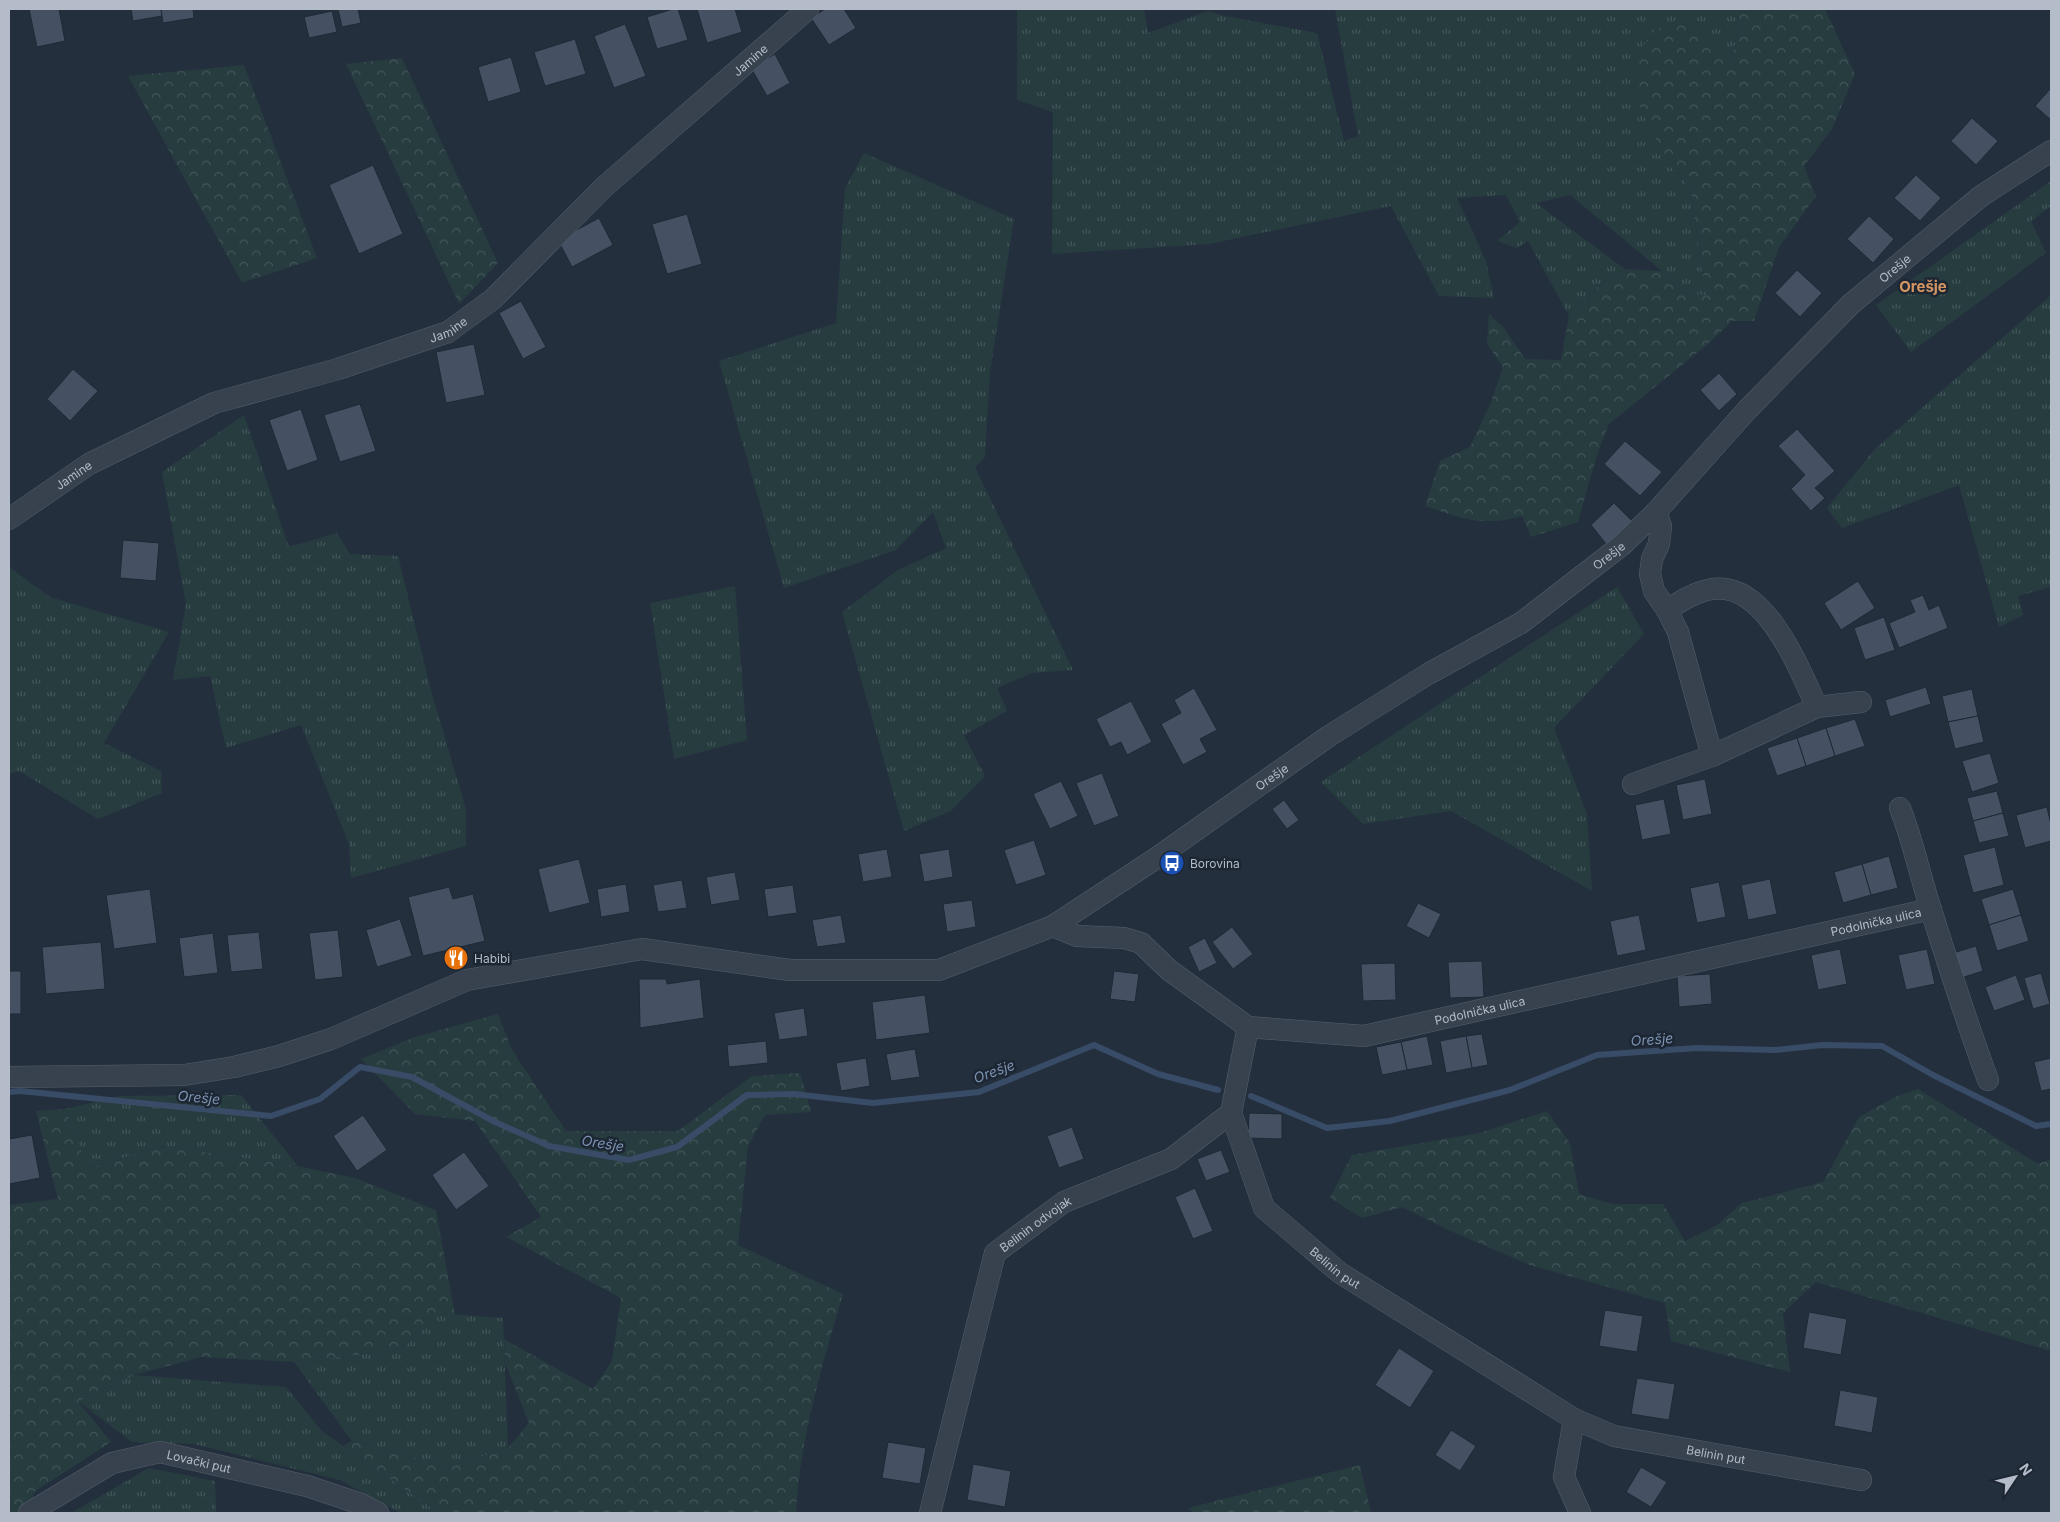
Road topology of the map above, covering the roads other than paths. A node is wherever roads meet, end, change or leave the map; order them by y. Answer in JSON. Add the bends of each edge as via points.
{"nodes":[{"id":1,"x":808,"y":9,"type":"edge"},
{"id":2,"x":2051,"y":151,"type":"edge"},
{"id":3,"x":1656,"y":512,"type":"junction"},
{"id":4,"x":9,"y":519,"type":"edge"},
{"id":5,"x":1667,"y":610,"type":"junction"},
{"id":6,"x":1861,"y":702,"type":"dead end"},
{"id":7,"x":1817,"y":707,"type":"junction"},
{"id":8,"x":1712,"y":756,"type":"junction"},
{"id":9,"x":1632,"y":784,"type":"dead end"},
{"id":10,"x":1900,"y":808,"type":"dead end"},
{"id":11,"x":1931,"y":909,"type":"junction"},
{"id":12,"x":1053,"y":926,"type":"junction"},
{"id":13,"x":1248,"y":1026,"type":"junction"},
{"id":14,"x":9,"y":1077,"type":"edge"},
{"id":15,"x":1988,"y":1080,"type":"dead end"},
{"id":16,"x":1231,"y":1113,"type":"junction"},
{"id":17,"x":1574,"y":1419,"type":"junction"},
{"id":18,"x":1861,"y":1480,"type":"dead end"},
{"id":19,"x":30,"y":1513,"type":"edge"},
{"id":20,"x":378,"y":1513,"type":"edge"},
{"id":21,"x":930,"y":1513,"type":"edge"},
{"id":22,"x":1580,"y":1513,"type":"edge"}],
"edges":[{"from":1,"to":4,"type":"street","name":"Jamine","via":[[604,187],[493,299],[448,332],[338,369],[214,403],[89,464]]},
{"from":2,"to":3,"type":"street","name":"Orešje","via":[[1981,196],[1851,304],[1747,410]]},
{"from":3,"to":5,"type":"street","via":[[1661,526],[1650,574],[1654,591]]},
{"from":3,"to":12,"type":"street","name":"Orešje","via":[[1622,546],[1521,623],[1428,674],[1329,736],[1155,859]]},
{"from":5,"to":7,"type":"street","via":[[1689,597],[1713,589],[1732,591],[1746,598],[1769,618],[1787,642]]},
{"from":5,"to":8,"type":"street","via":[[1678,632]]},
{"from":6,"to":7,"type":"street"},
{"from":7,"to":8,"type":"street"},
{"from":8,"to":9,"type":"street"},
{"from":10,"to":11,"type":"street","name":"Podolnička ulica"},
{"from":11,"to":13,"type":"street","name":"Podolnička ulica","via":[[1364,1036]]},
{"from":11,"to":15,"type":"street","name":"Podolnička ulica"},
{"from":12,"to":13,"type":"street","via":[[1077,936],[1124,938],[1141,943],[1169,970]]},
{"from":12,"to":14,"type":"street","name":"Orešje","via":[[939,970],[790,970],[642,949],[468,980],[331,1039],[234,1067],[184,1075]]},
{"from":13,"to":16,"type":"street"},
{"from":16,"to":17,"type":"street","name":"Belinin put","via":[[1264,1208],[1340,1273]]},
{"from":16,"to":21,"type":"street","name":"Belinin odvojak","via":[[1172,1159],[1064,1202],[995,1253]]},
{"from":17,"to":18,"type":"street","name":"Belinin put","via":[[1614,1436]]},
{"from":17,"to":22,"type":"street","via":[[1564,1477]]},
{"from":19,"to":20,"type":"street","name":"Lovački put","via":[[112,1463],[160,1452],[306,1486]]}]}
